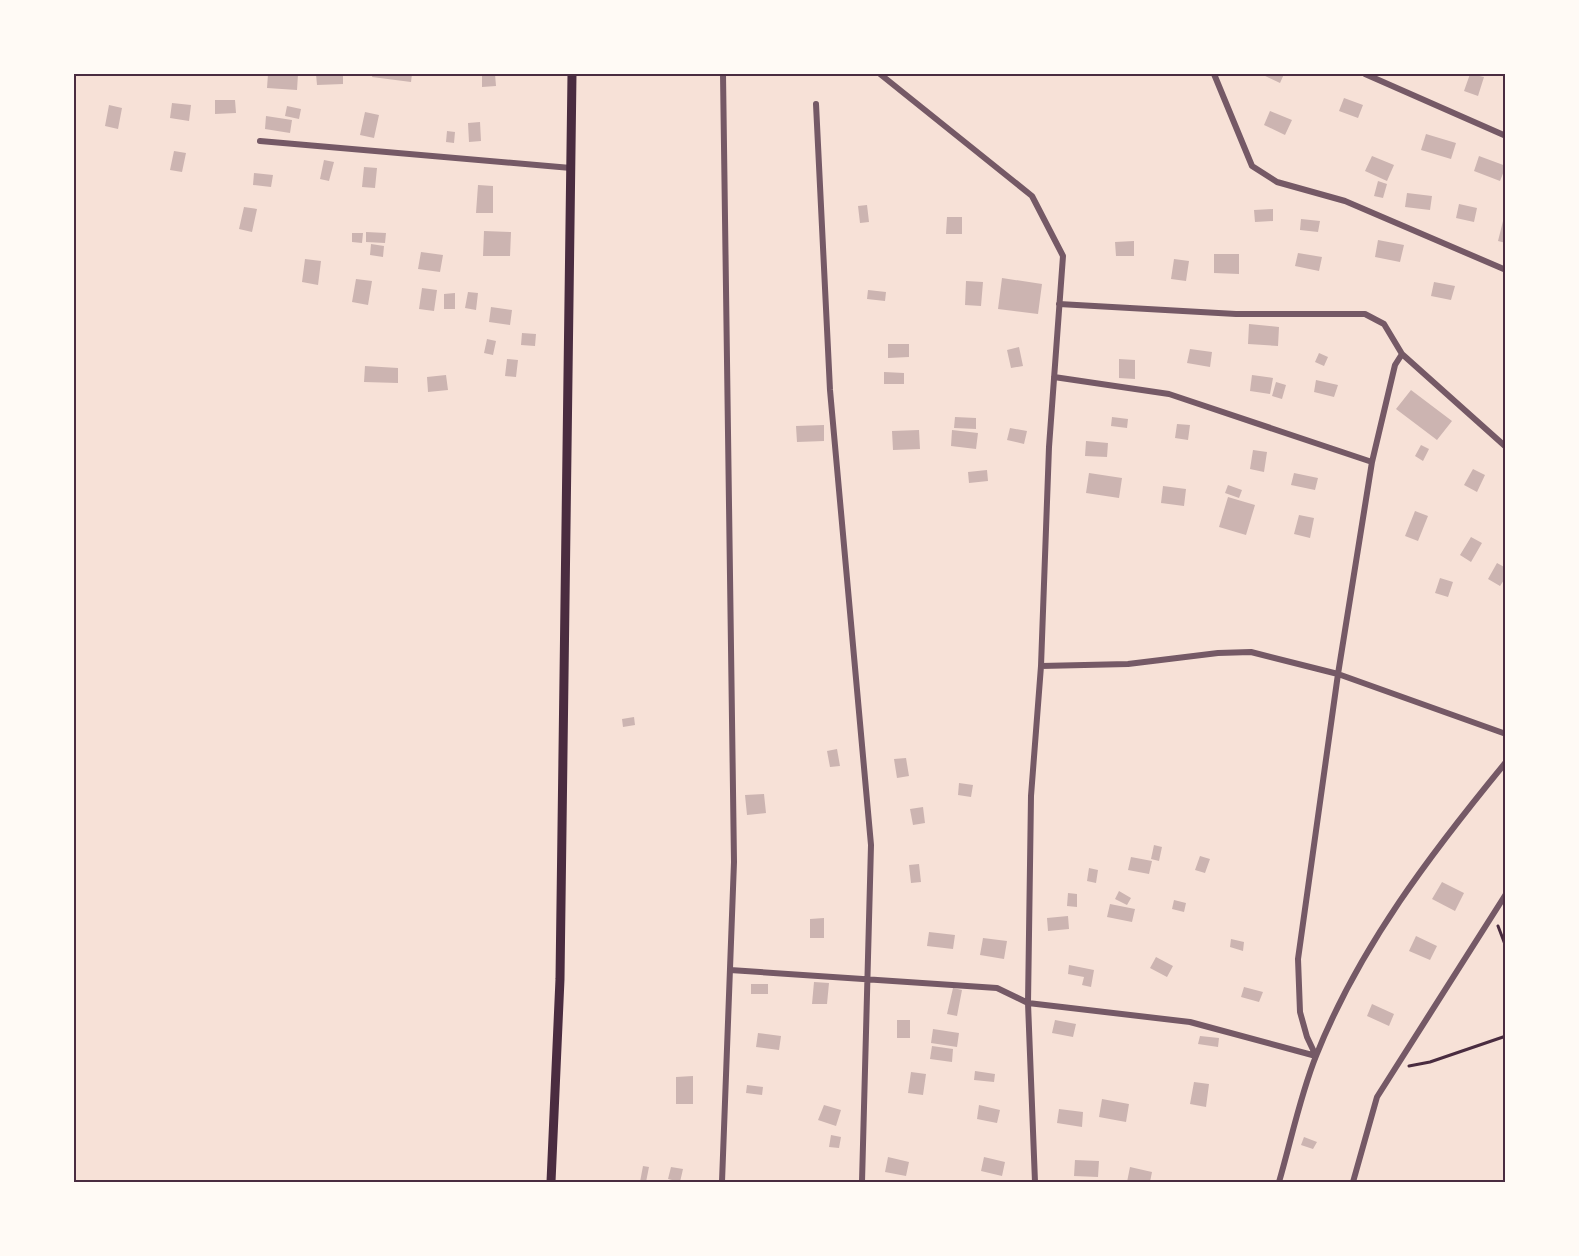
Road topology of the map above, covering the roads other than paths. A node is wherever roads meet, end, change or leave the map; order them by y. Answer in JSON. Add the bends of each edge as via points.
{"nodes":[{"id":1,"x":572,"y":74,"type":"edge"},
{"id":2,"x":723,"y":74,"type":"edge"},
{"id":3,"x":880,"y":74,"type":"edge"},
{"id":4,"x":1214,"y":74,"type":"edge"},
{"id":5,"x":1365,"y":74,"type":"edge"},
{"id":6,"x":816,"y":104,"type":"dead end"},
{"id":7,"x":1506,"y":136,"type":"edge"},
{"id":8,"x":260,"y":141,"type":"dead end"},
{"id":9,"x":571,"y":168,"type":"junction"},
{"id":10,"x":1506,"y":270,"type":"edge"},
{"id":11,"x":1059,"y":304,"type":"junction"},
{"id":12,"x":1402,"y":354,"type":"junction"},
{"id":13,"x":1054,"y":377,"type":"junction"},
{"id":14,"x":1506,"y":447,"type":"edge"},
{"id":15,"x":1372,"y":462,"type":"junction"},
{"id":16,"x":1041,"y":666,"type":"junction"},
{"id":17,"x":1338,"y":674,"type":"junction"},
{"id":18,"x":1506,"y":734,"type":"edge"},
{"id":19,"x":1506,"y":762,"type":"edge"},
{"id":20,"x":1506,"y":894,"type":"edge"},
{"id":21,"x":730,"y":970,"type":"junction"},
{"id":22,"x":868,"y":978,"type":"junction"},
{"id":23,"x":1028,"y":1003,"type":"junction"},
{"id":24,"x":1316,"y":1056,"type":"junction"},
{"id":25,"x":551,"y":1182,"type":"edge"},
{"id":26,"x":722,"y":1182,"type":"edge"},
{"id":27,"x":862,"y":1182,"type":"edge"},
{"id":28,"x":1035,"y":1182,"type":"edge"},
{"id":29,"x":1279,"y":1182,"type":"edge"},
{"id":30,"x":1353,"y":1182,"type":"edge"}],
"edges":[{"from":1,"to":9,"type":"main road"},
{"from":2,"to":21,"type":"street","via":[[734,862]]},
{"from":3,"to":11,"type":"street","via":[[1032,196],[1063,256]]},
{"from":4,"to":10,"type":"street","via":[[1252,166],[1277,182],[1345,201]]},
{"from":5,"to":7,"type":"street"},
{"from":6,"to":22,"type":"street","via":[[830,390],[871,845]]},
{"from":8,"to":9,"type":"street"},
{"from":9,"to":25,"type":"main road","via":[[560,979]]},
{"from":11,"to":12,"type":"street","via":[[1236,314],[1365,314],[1384,324]]},
{"from":11,"to":13,"type":"street"},
{"from":12,"to":14,"type":"street"},
{"from":12,"to":15,"type":"street","via":[[1395,365]]},
{"from":13,"to":15,"type":"street","via":[[1169,394]]},
{"from":13,"to":16,"type":"street"},
{"from":15,"to":17,"type":"street"},
{"from":16,"to":17,"type":"street","via":[[1128,664],[1251,652]]},
{"from":16,"to":23,"type":"street","via":[[1031,796]]},
{"from":17,"to":18,"type":"street"},
{"from":17,"to":24,"type":"street","via":[[1298,959],[1300,1012]]},
{"from":19,"to":24,"type":"street","via":[[1447,833],[1370,947]]},
{"from":20,"to":30,"type":"street","via":[[1377,1097]]},
{"from":21,"to":22,"type":"street"},
{"from":21,"to":26,"type":"street"},
{"from":22,"to":23,"type":"street","via":[[997,988]]},
{"from":22,"to":27,"type":"street"},
{"from":23,"to":24,"type":"street","via":[[1190,1022]]},
{"from":23,"to":28,"type":"street"},
{"from":24,"to":29,"type":"street"}]}
